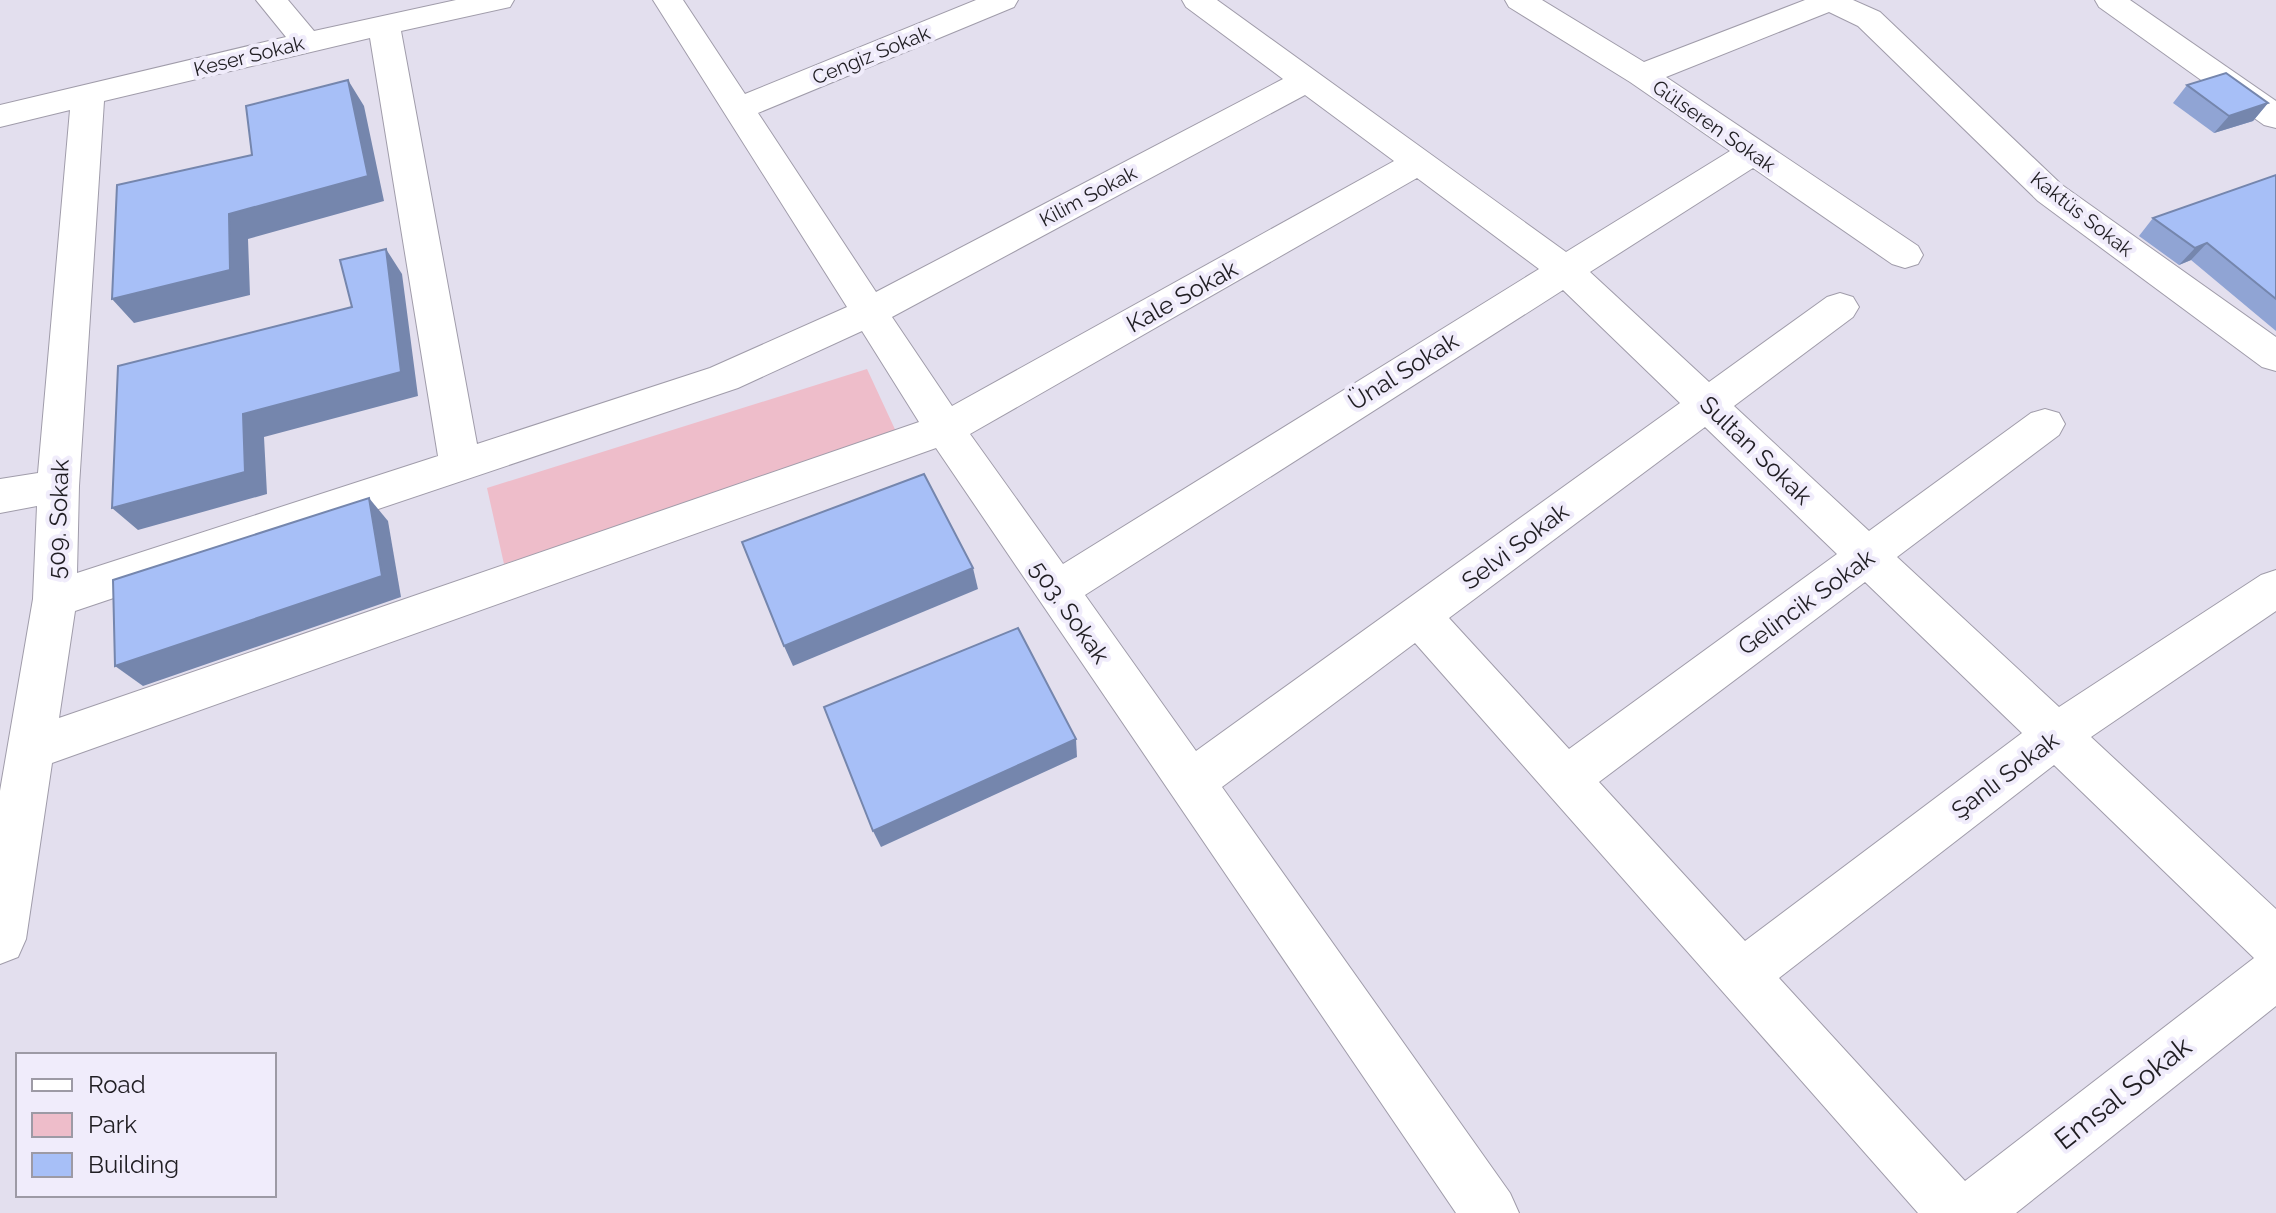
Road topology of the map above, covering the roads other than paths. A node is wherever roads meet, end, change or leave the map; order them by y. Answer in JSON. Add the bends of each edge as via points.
{"nodes":[{"id":1,"x":271,"y":0,"type":"edge"},
{"id":2,"x":499,"y":0,"type":"edge"},
{"id":3,"x":668,"y":0,"type":"edge"},
{"id":4,"x":1003,"y":0,"type":"edge"},
{"id":5,"x":1197,"y":0,"type":"edge"},
{"id":6,"x":1520,"y":0,"type":"edge"},
{"id":7,"x":2110,"y":0,"type":"edge"},
{"id":8,"x":1829,"y":1,"type":"edge"},
{"id":9,"x":384,"y":25,"type":"junction"},
{"id":10,"x":307,"y":42,"type":"junction"},
{"id":11,"x":1641,"y":75,"type":"junction"},
{"id":12,"x":1307,"y":80,"type":"junction"},
{"id":13,"x":88,"y":95,"type":"junction"},
{"id":14,"x":738,"y":109,"type":"junction"},
{"id":15,"x":0,"y":116,"type":"edge"},
{"id":16,"x":2276,"y":117,"type":"edge"},
{"id":17,"x":1752,"y":153,"type":"junction"},
{"id":18,"x":1419,"y":162,"type":"junction"},
{"id":19,"x":1905,"y":255,"type":"dead end"},
{"id":20,"x":1564,"y":269,"type":"junction"},
{"id":21,"x":1840,"y":307,"type":"dead end"},
{"id":22,"x":868,"y":313,"type":"junction"},
{"id":23,"x":2276,"y":357,"type":"edge"},
{"id":24,"x":1707,"y":403,"type":"junction"},
{"id":25,"x":2045,"y":424,"type":"dead end"},
{"id":26,"x":945,"y":429,"type":"junction"},
{"id":27,"x":460,"y":465,"type":"junction"},
{"id":28,"x":58,"y":486,"type":"junction"},
{"id":29,"x":0,"y":496,"type":"edge"},
{"id":30,"x":1868,"y":557,"type":"junction"},
{"id":31,"x":2276,"y":588,"type":"edge"},
{"id":32,"x":1055,"y":591,"type":"junction"},
{"id":33,"x":55,"y":599,"type":"junction"},
{"id":34,"x":1420,"y":617,"type":"junction"},
{"id":35,"x":2056,"y":735,"type":"junction"},
{"id":36,"x":23,"y":737,"type":"edge"},
{"id":37,"x":1567,"y":778,"type":"junction"},
{"id":38,"x":1189,"y":783,"type":"junction"},
{"id":39,"x":0,"y":939,"type":"edge"},
{"id":40,"x":2276,"y":944,"type":"edge"},
{"id":41,"x":2276,"y":973,"type":"edge"},
{"id":42,"x":1743,"y":974,"type":"junction"},
{"id":43,"x":1490,"y":1213,"type":"edge"},
{"id":44,"x":1956,"y":1213,"type":"edge"},
{"id":45,"x":1970,"y":1213,"type":"edge"}],
"edges":[{"from":1,"to":10,"type":"street"},
{"from":2,"to":9,"type":"street","name":"Keser Sokak"},
{"from":3,"to":14,"type":"street","name":"503. Sokak"},
{"from":4,"to":14,"type":"street","name":"Cengiz Sokak"},
{"from":5,"to":12,"type":"street","name":"Sultan Sokak"},
{"from":6,"to":11,"type":"street","name":"Gülseren Sokak"},
{"from":7,"to":16,"type":"street"},
{"from":8,"to":11,"type":"street"},
{"from":8,"to":23,"type":"street","name":"Kaktüs Sokak","via":[[1881,13],[2050,193]]},
{"from":9,"to":10,"type":"street","name":"Keser Sokak"},
{"from":9,"to":27,"type":"street"},
{"from":10,"to":13,"type":"street","name":"Keser Sokak"},
{"from":11,"to":17,"type":"street","name":"Gülseren Sokak"},
{"from":12,"to":18,"type":"street","name":"Sultan Sokak"},
{"from":12,"to":22,"type":"street","name":"Kilim Sokak"},
{"from":13,"to":15,"type":"street","name":"Keser Sokak"},
{"from":13,"to":28,"type":"street","name":"509. Sokak"},
{"from":14,"to":22,"type":"street","name":"503. Sokak"},
{"from":17,"to":19,"type":"street","name":"Gülseren Sokak"},
{"from":17,"to":20,"type":"street","name":"Ünal Sokak"},
{"from":18,"to":20,"type":"street","name":"Sultan Sokak"},
{"from":18,"to":26,"type":"street","name":"Kale Sokak"},
{"from":20,"to":24,"type":"street","name":"Sultan Sokak"},
{"from":20,"to":32,"type":"street","name":"Ünal Sokak"},
{"from":21,"to":24,"type":"street","name":"Selvi Sokak"},
{"from":22,"to":26,"type":"street","name":"503. Sokak"},
{"from":22,"to":27,"type":"street","name":"Kilim Sokak","via":[[724,378]]},
{"from":24,"to":30,"type":"street","name":"Sultan Sokak"},
{"from":24,"to":34,"type":"street","name":"Selvi Sokak"},
{"from":25,"to":30,"type":"street","name":"Gelincik Sokak"},
{"from":26,"to":32,"type":"street","name":"503. Sokak"},
{"from":26,"to":36,"type":"street","name":"Kale Sokak"},
{"from":27,"to":33,"type":"street","name":"Kilim Sokak"},
{"from":28,"to":29,"type":"street"},
{"from":28,"to":33,"type":"street","name":"509. Sokak"},
{"from":30,"to":35,"type":"street","name":"Sultan Sokak"},
{"from":30,"to":37,"type":"street","name":"Gelincik Sokak"},
{"from":31,"to":35,"type":"street","name":"Şanlı Sokak"},
{"from":32,"to":38,"type":"street","name":"503. Sokak"},
{"from":33,"to":36,"type":"street","name":"509. Sokak"},
{"from":34,"to":37,"type":"street"},
{"from":34,"to":38,"type":"street","name":"Selvi Sokak"},
{"from":35,"to":40,"type":"street","name":"Sultan Sokak"},
{"from":35,"to":42,"type":"street","name":"Şanlı Sokak"},
{"from":36,"to":39,"type":"street","name":"509. Sokak"},
{"from":37,"to":42,"type":"street"},
{"from":38,"to":43,"type":"street","name":"503. Sokak"},
{"from":41,"to":45,"type":"street","name":"Emsal Sokak"},
{"from":42,"to":44,"type":"street"}]}
